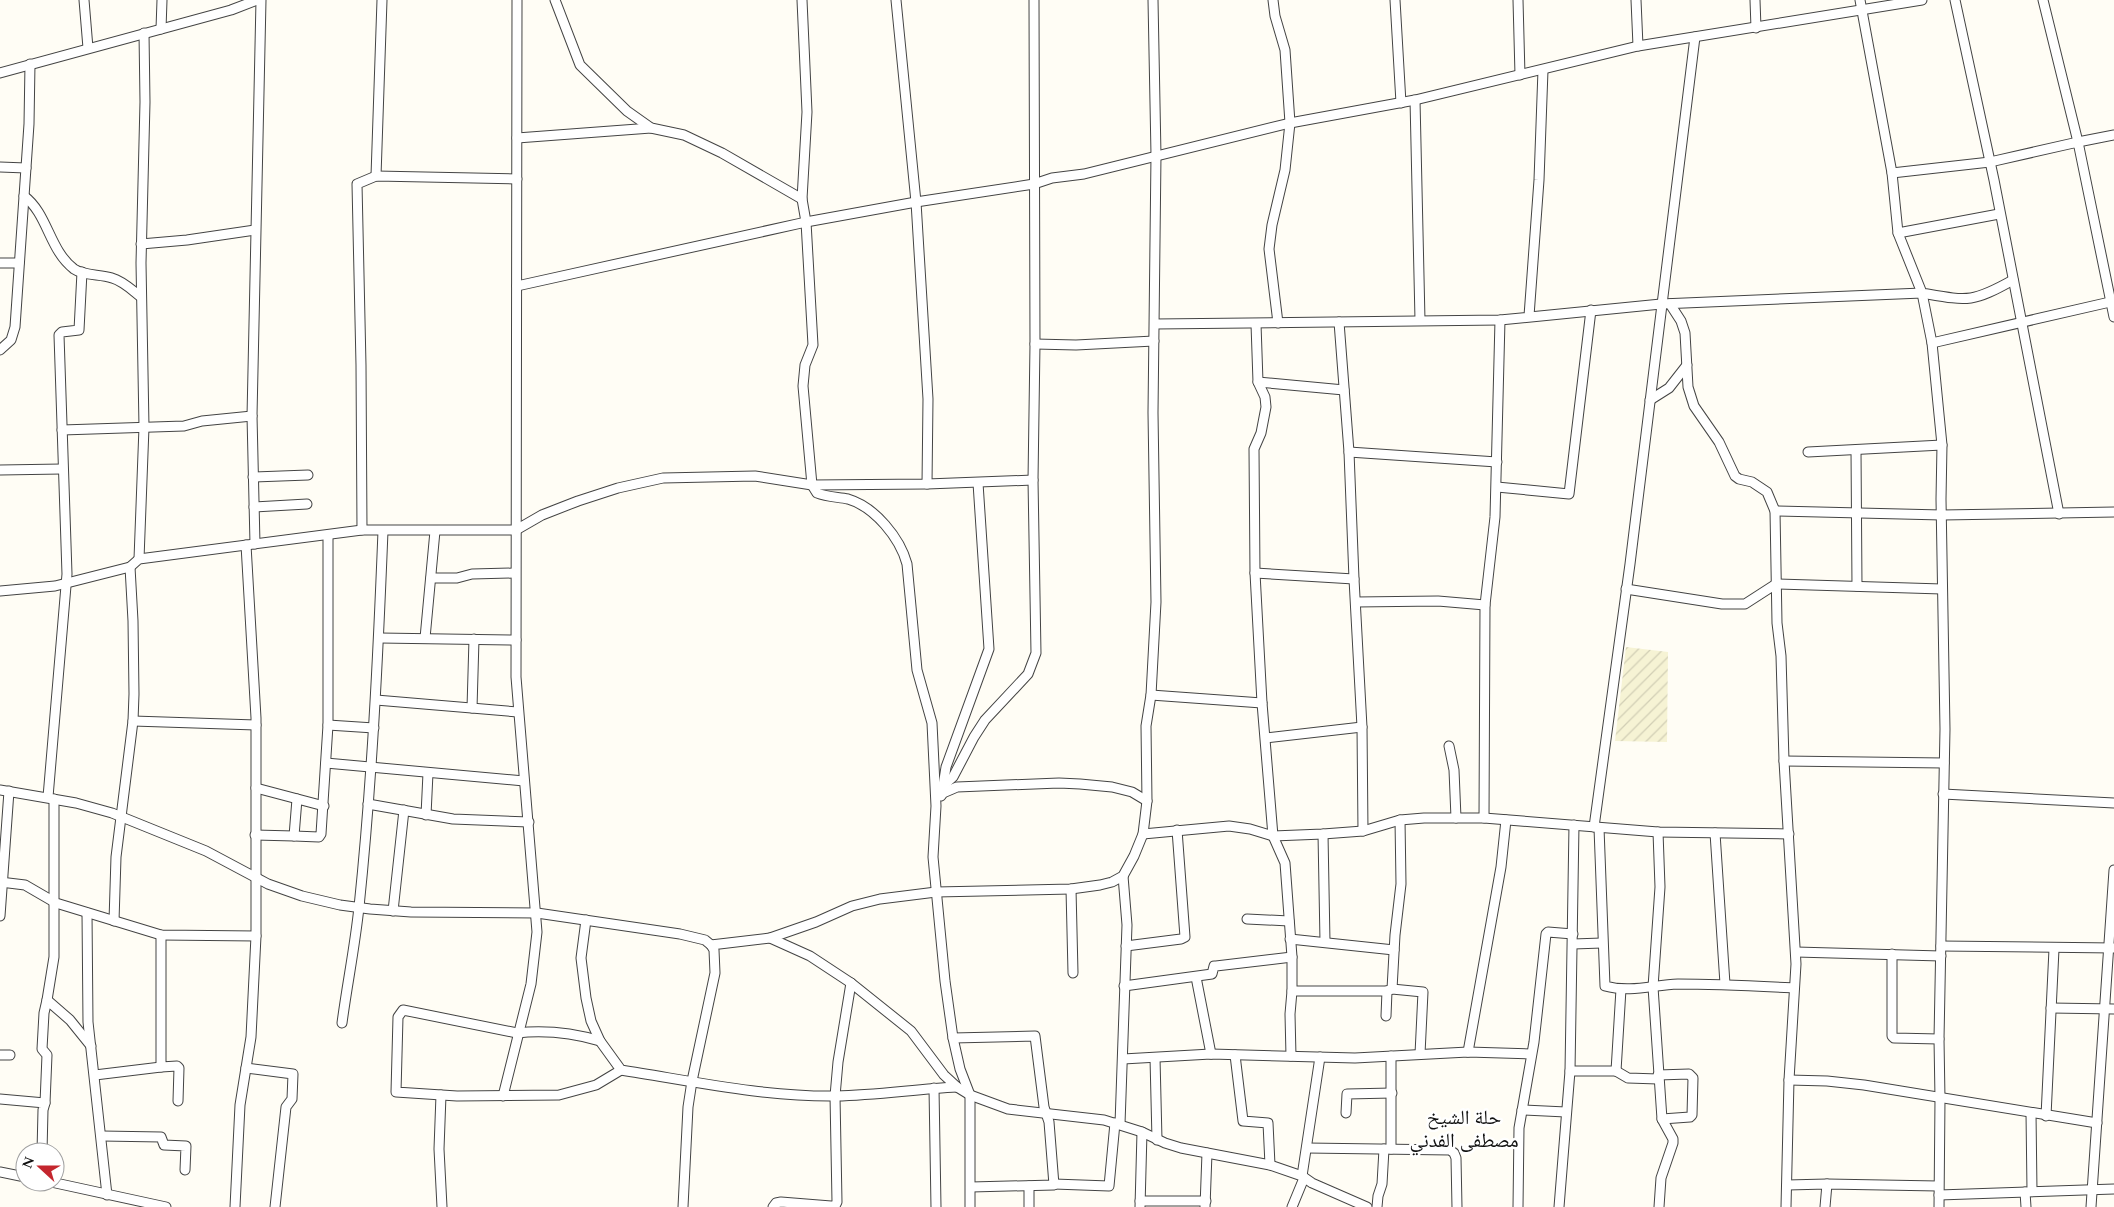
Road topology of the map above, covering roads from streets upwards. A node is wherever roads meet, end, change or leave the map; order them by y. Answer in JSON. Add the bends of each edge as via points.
{"nodes":[{"id":1,"x":84,"y":0,"type":"edge"},
{"id":2,"x":162,"y":0,"type":"edge"},
{"id":3,"x":232,"y":0,"type":"edge"},
{"id":4,"x":259,"y":0,"type":"edge"},
{"id":5,"x":382,"y":0,"type":"edge"},
{"id":6,"x":517,"y":0,"type":"edge"},
{"id":7,"x":555,"y":0,"type":"edge"},
{"id":8,"x":802,"y":0,"type":"edge"},
{"id":9,"x":896,"y":0,"type":"edge"},
{"id":10,"x":1034,"y":0,"type":"edge"},
{"id":11,"x":1153,"y":0,"type":"edge"},
{"id":12,"x":1273,"y":0,"type":"edge"},
{"id":13,"x":1395,"y":0,"type":"edge"},
{"id":14,"x":1518,"y":0,"type":"edge"},
{"id":15,"x":1636,"y":0,"type":"edge"},
{"id":16,"x":1755,"y":0,"type":"edge"},
{"id":17,"x":1922,"y":0,"type":"edge"},
{"id":18,"x":1955,"y":0,"type":"edge"},
{"id":19,"x":2044,"y":0,"type":"edge"},
{"id":20,"x":1861,"y":5,"type":"edge"},
{"id":21,"x":231,"y":10,"type":"junction"},
{"id":22,"x":1756,"y":28,"type":"junction"},
{"id":23,"x":161,"y":29,"type":"junction"},
{"id":24,"x":144,"y":33,"type":"junction"},
{"id":25,"x":1695,"y":37,"type":"junction"},
{"id":26,"x":1638,"y":46,"type":"junction"},
{"id":27,"x":88,"y":48,"type":"junction"},
{"id":28,"x":30,"y":64,"type":"junction"},
{"id":29,"x":1543,"y":70,"type":"junction"},
{"id":30,"x":0,"y":73,"type":"edge"},
{"id":31,"x":1520,"y":75,"type":"junction"},
{"id":32,"x":1416,"y":100,"type":"junction"},
{"id":33,"x":1401,"y":103,"type":"junction"},
{"id":34,"x":1290,"y":123,"type":"junction"},
{"id":35,"x":651,"y":128,"type":"junction"},
{"id":36,"x":2114,"y":134,"type":"edge"},
{"id":37,"x":517,"y":138,"type":"junction"},
{"id":38,"x":2078,"y":142,"type":"junction"},
{"id":39,"x":1156,"y":155,"type":"junction"},
{"id":40,"x":1990,"y":162,"type":"junction"},
{"id":41,"x":0,"y":167,"type":"edge"},
{"id":42,"x":26,"y":168,"type":"junction"},
{"id":43,"x":1892,"y":173,"type":"junction"},
{"id":44,"x":376,"y":176,"type":"junction"},
{"id":45,"x":517,"y":179,"type":"junction"},
{"id":46,"x":1034,"y":184,"type":"junction"},
{"id":47,"x":24,"y":196,"type":"junction"},
{"id":48,"x":802,"y":199,"type":"junction"},
{"id":49,"x":916,"y":202,"type":"junction"},
{"id":50,"x":2000,"y":214,"type":"junction"},
{"id":51,"x":806,"y":222,"type":"junction"},
{"id":52,"x":255,"y":230,"type":"junction"},
{"id":53,"x":1898,"y":233,"type":"junction"},
{"id":54,"x":141,"y":244,"type":"junction"},
{"id":55,"x":0,"y":263,"type":"edge"},
{"id":56,"x":19,"y":263,"type":"junction"},
{"id":57,"x":82,"y":272,"type":"junction"},
{"id":58,"x":2013,"y":280,"type":"junction"},
{"id":59,"x":517,"y":286,"type":"junction"},
{"id":60,"x":2111,"y":290,"type":"edge"},
{"id":61,"x":1922,"y":293,"type":"junction"},
{"id":62,"x":141,"y":297,"type":"junction"},
{"id":63,"x":2110,"y":302,"type":"junction"},
{"id":64,"x":1665,"y":304,"type":"junction"},
{"id":65,"x":1591,"y":310,"type":"junction"},
{"id":66,"x":1529,"y":316,"type":"junction"},
{"id":67,"x":2114,"y":317,"type":"edge"},
{"id":68,"x":1420,"y":320,"type":"junction"},
{"id":69,"x":1500,"y":320,"type":"junction"},
{"id":70,"x":1339,"y":322,"type":"junction"},
{"id":71,"x":1278,"y":323,"type":"junction"},
{"id":72,"x":2022,"y":323,"type":"junction"},
{"id":73,"x":1155,"y":324,"type":"junction"},
{"id":74,"x":1256,"y":324,"type":"junction"},
{"id":75,"x":1154,"y":341,"type":"junction"},
{"id":76,"x":1932,"y":343,"type":"junction"},
{"id":77,"x":1034,"y":344,"type":"junction"},
{"id":78,"x":0,"y":350,"type":"edge"},
{"id":79,"x":1688,"y":365,"type":"junction"},
{"id":80,"x":1258,"y":382,"type":"junction"},
{"id":81,"x":1344,"y":390,"type":"junction"},
{"id":82,"x":1650,"y":400,"type":"junction"},
{"id":83,"x":252,"y":416,"type":"junction"},
{"id":84,"x":144,"y":427,"type":"junction"},
{"id":85,"x":62,"y":430,"type":"junction"},
{"id":86,"x":1942,"y":445,"type":"junction"},
{"id":87,"x":1856,"y":450,"type":"junction"},
{"id":88,"x":1349,"y":452,"type":"junction"},
{"id":89,"x":1808,"y":452,"type":"dead end"},
{"id":90,"x":1497,"y":462,"type":"junction"},
{"id":91,"x":62,"y":469,"type":"junction"},
{"id":92,"x":0,"y":470,"type":"edge"},
{"id":93,"x":308,"y":475,"type":"dead end"},
{"id":94,"x":253,"y":477,"type":"junction"},
{"id":95,"x":1032,"y":480,"type":"junction"},
{"id":96,"x":978,"y":482,"type":"junction"},
{"id":97,"x":927,"y":484,"type":"junction"},
{"id":98,"x":812,"y":485,"type":"junction"},
{"id":99,"x":1497,"y":487,"type":"junction"},
{"id":100,"x":307,"y":504,"type":"dead end"},
{"id":101,"x":254,"y":507,"type":"junction"},
{"id":102,"x":1775,"y":511,"type":"junction"},
{"id":103,"x":2114,"y":512,"type":"edge"},
{"id":104,"x":1857,"y":513,"type":"junction"},
{"id":105,"x":1942,"y":514,"type":"junction"},
{"id":106,"x":2059,"y":514,"type":"junction"},
{"id":107,"x":362,"y":530,"type":"junction"},
{"id":108,"x":516,"y":530,"type":"junction"},
{"id":109,"x":383,"y":531,"type":"junction"},
{"id":110,"x":435,"y":531,"type":"junction"},
{"id":111,"x":328,"y":535,"type":"junction"},
{"id":112,"x":250,"y":544,"type":"junction"},
{"id":113,"x":139,"y":559,"type":"junction"},
{"id":114,"x":130,"y":566,"type":"junction"},
{"id":115,"x":515,"y":573,"type":"junction"},
{"id":116,"x":1255,"y":573,"type":"junction"},
{"id":117,"x":431,"y":578,"type":"junction"},
{"id":118,"x":1354,"y":579,"type":"junction"},
{"id":119,"x":66,"y":583,"type":"junction"},
{"id":120,"x":1776,"y":584,"type":"junction"},
{"id":121,"x":1857,"y":586,"type":"junction"},
{"id":122,"x":1942,"y":588,"type":"junction"},
{"id":123,"x":1626,"y":589,"type":"junction"},
{"id":124,"x":0,"y":591,"type":"edge"},
{"id":125,"x":1356,"y":602,"type":"junction"},
{"id":126,"x":1485,"y":605,"type":"junction"},
{"id":127,"x":380,"y":638,"type":"junction"},
{"id":128,"x":425,"y":638,"type":"junction"},
{"id":129,"x":474,"y":639,"type":"junction"},
{"id":130,"x":516,"y":640,"type":"junction"},
{"id":131,"x":1150,"y":695,"type":"junction"},
{"id":132,"x":376,"y":700,"type":"junction"},
{"id":133,"x":1262,"y":703,"type":"junction"},
{"id":134,"x":472,"y":708,"type":"junction"},
{"id":135,"x":518,"y":712,"type":"junction"},
{"id":136,"x":133,"y":721,"type":"junction"},
{"id":137,"x":256,"y":725,"type":"junction"},
{"id":138,"x":328,"y":725,"type":"junction"},
{"id":139,"x":1362,"y":727,"type":"junction"},
{"id":140,"x":374,"y":728,"type":"junction"},
{"id":141,"x":1266,"y":738,"type":"junction"},
{"id":142,"x":1449,"y":746,"type":"dead end"},
{"id":143,"x":1784,"y":762,"type":"junction"},
{"id":144,"x":326,"y":763,"type":"junction"},
{"id":145,"x":1944,"y":763,"type":"junction"},
{"id":146,"x":371,"y":767,"type":"junction"},
{"id":147,"x":428,"y":773,"type":"junction"},
{"id":148,"x":524,"y":781,"type":"junction"},
{"id":149,"x":256,"y":788,"type":"junction"},
{"id":150,"x":4,"y":790,"type":"edge"},
{"id":151,"x":943,"y":790,"type":"junction"},
{"id":152,"x":1943,"y":794,"type":"junction"},
{"id":153,"x":51,"y":798,"type":"junction"},
{"id":154,"x":296,"y":799,"type":"junction"},
{"id":155,"x":1147,"y":801,"type":"junction"},
{"id":156,"x":2114,"y":803,"type":"edge"},
{"id":157,"x":368,"y":804,"type":"junction"},
{"id":158,"x":324,"y":806,"type":"junction"},
{"id":159,"x":936,"y":806,"type":"junction"},
{"id":160,"x":404,"y":810,"type":"junction"},
{"id":161,"x":426,"y":815,"type":"junction"},
{"id":162,"x":120,"y":816,"type":"junction"},
{"id":163,"x":1456,"y":818,"type":"junction"},
{"id":164,"x":1484,"y":818,"type":"junction"},
{"id":165,"x":1400,"y":820,"type":"junction"},
{"id":166,"x":1506,"y":820,"type":"junction"},
{"id":167,"x":529,"y":822,"type":"junction"},
{"id":168,"x":1574,"y":825,"type":"junction"},
{"id":169,"x":1596,"y":828,"type":"junction"},
{"id":170,"x":1177,"y":830,"type":"junction"},
{"id":171,"x":1363,"y":830,"type":"junction"},
{"id":172,"x":1658,"y":832,"type":"junction"},
{"id":173,"x":1715,"y":833,"type":"junction"},
{"id":174,"x":1144,"y":834,"type":"junction"},
{"id":175,"x":1323,"y":834,"type":"junction"},
{"id":176,"x":1789,"y":834,"type":"junction"},
{"id":177,"x":255,"y":835,"type":"junction"},
{"id":178,"x":294,"y":836,"type":"junction"},
{"id":179,"x":1273,"y":836,"type":"junction"},
{"id":180,"x":2114,"y":870,"type":"edge"},
{"id":181,"x":1123,"y":876,"type":"junction"},
{"id":182,"x":2114,"y":876,"type":"edge"},
{"id":183,"x":256,"y":879,"type":"junction"},
{"id":184,"x":1,"y":882,"type":"edge"},
{"id":185,"x":1071,"y":889,"type":"junction"},
{"id":186,"x":936,"y":892,"type":"junction"},
{"id":187,"x":56,"y":903,"type":"junction"},
{"id":188,"x":359,"y":908,"type":"junction"},
{"id":189,"x":393,"y":911,"type":"junction"},
{"id":190,"x":87,"y":913,"type":"junction"},
{"id":191,"x":537,"y":913,"type":"junction"},
{"id":192,"x":0,"y":916,"type":"edge"},
{"id":193,"x":1248,"y":919,"type":"dead end"},
{"id":194,"x":586,"y":920,"type":"junction"},
{"id":195,"x":114,"y":921,"type":"junction"},
{"id":196,"x":1289,"y":921,"type":"junction"},
{"id":197,"x":1573,"y":934,"type":"junction"},
{"id":198,"x":161,"y":935,"type":"junction"},
{"id":199,"x":256,"y":936,"type":"junction"},
{"id":200,"x":770,"y":938,"type":"junction"},
{"id":201,"x":1290,"y":939,"type":"junction"},
{"id":202,"x":1325,"y":942,"type":"junction"},
{"id":203,"x":1602,"y":943,"type":"junction"},
{"id":204,"x":1573,"y":944,"type":"junction"},
{"id":205,"x":711,"y":945,"type":"junction"},
{"id":206,"x":1126,"y":946,"type":"junction"},
{"id":207,"x":1941,"y":946,"type":"junction"},
{"id":208,"x":2054,"y":948,"type":"junction"},
{"id":209,"x":2111,"y":948,"type":"edge"},
{"id":210,"x":1394,"y":950,"type":"junction"},
{"id":211,"x":1796,"y":952,"type":"junction"},
{"id":212,"x":1892,"y":954,"type":"junction"},
{"id":213,"x":1941,"y":956,"type":"junction"},
{"id":214,"x":1292,"y":957,"type":"junction"},
{"id":215,"x":1073,"y":973,"type":"dead end"},
{"id":216,"x":1196,"y":977,"type":"junction"},
{"id":217,"x":851,"y":983,"type":"junction"},
{"id":218,"x":1725,"y":984,"type":"junction"},
{"id":219,"x":1124,"y":986,"type":"junction"},
{"id":220,"x":1653,"y":987,"type":"junction"},
{"id":221,"x":1794,"y":988,"type":"junction"},
{"id":222,"x":1621,"y":989,"type":"junction"},
{"id":223,"x":1389,"y":990,"type":"junction"},
{"id":224,"x":1292,"y":991,"type":"junction"},
{"id":225,"x":47,"y":1000,"type":"junction"},
{"id":226,"x":2051,"y":1008,"type":"junction"},
{"id":227,"x":2103,"y":1009,"type":"junction"},
{"id":228,"x":2114,"y":1010,"type":"edge"},
{"id":229,"x":1386,"y":1016,"type":"dead end"},
{"id":230,"x":342,"y":1023,"type":"dead end"},
{"id":231,"x":517,"y":1033,"type":"junction"},
{"id":232,"x":953,"y":1038,"type":"junction"},
{"id":233,"x":1939,"y":1039,"type":"junction"},
{"id":234,"x":600,"y":1041,"type":"junction"},
{"id":235,"x":92,"y":1048,"type":"junction"},
{"id":236,"x":1468,"y":1052,"type":"junction"},
{"id":237,"x":1211,"y":1054,"type":"junction"},
{"id":238,"x":1235,"y":1054,"type":"junction"},
{"id":239,"x":1420,"y":1054,"type":"junction"},
{"id":240,"x":1531,"y":1054,"type":"junction"},
{"id":241,"x":0,"y":1055,"type":"edge"},
{"id":242,"x":10,"y":1055,"type":"dead end"},
{"id":243,"x":1290,"y":1056,"type":"junction"},
{"id":244,"x":1391,"y":1056,"type":"junction"},
{"id":245,"x":1320,"y":1057,"type":"junction"},
{"id":246,"x":1155,"y":1058,"type":"junction"},
{"id":247,"x":1123,"y":1059,"type":"junction"},
{"id":248,"x":162,"y":1067,"type":"junction"},
{"id":249,"x":246,"y":1068,"type":"junction"},
{"id":250,"x":621,"y":1070,"type":"junction"},
{"id":251,"x":1570,"y":1071,"type":"junction"},
{"id":252,"x":1616,"y":1071,"type":"junction"},
{"id":253,"x":95,"y":1075,"type":"junction"},
{"id":254,"x":1658,"y":1077,"type":"junction"},
{"id":255,"x":1789,"y":1080,"type":"junction"},
{"id":256,"x":692,"y":1081,"type":"junction"},
{"id":257,"x":957,"y":1087,"type":"junction"},
{"id":258,"x":934,"y":1088,"type":"junction"},
{"id":259,"x":1392,"y":1092,"type":"junction"},
{"id":260,"x":441,"y":1095,"type":"junction"},
{"id":261,"x":970,"y":1095,"type":"junction"},
{"id":262,"x":503,"y":1096,"type":"junction"},
{"id":263,"x":835,"y":1096,"type":"junction"},
{"id":264,"x":0,"y":1099,"type":"edge"},
{"id":265,"x":1940,"y":1099,"type":"junction"},
{"id":266,"x":178,"y":1101,"type":"dead end"},
{"id":267,"x":45,"y":1102,"type":"junction"},
{"id":268,"x":1522,"y":1110,"type":"junction"},
{"id":269,"x":1566,"y":1112,"type":"junction"},
{"id":270,"x":1346,"y":1113,"type":"dead end"},
{"id":271,"x":2031,"y":1113,"type":"junction"},
{"id":272,"x":1046,"y":1114,"type":"junction"},
{"id":273,"x":2046,"y":1116,"type":"junction"},
{"id":274,"x":1662,"y":1119,"type":"junction"},
{"id":275,"x":2097,"y":1123,"type":"junction"},
{"id":276,"x":1118,"y":1124,"type":"junction"},
{"id":277,"x":1142,"y":1132,"type":"junction"},
{"id":278,"x":102,"y":1136,"type":"junction"},
{"id":279,"x":1157,"y":1140,"type":"junction"},
{"id":280,"x":42,"y":1142,"type":"edge"},
{"id":281,"x":1307,"y":1148,"type":"junction"},
{"id":282,"x":1388,"y":1149,"type":"junction"},
{"id":283,"x":1208,"y":1153,"type":"junction"},
{"id":284,"x":1270,"y":1166,"type":"junction"},
{"id":285,"x":185,"y":1170,"type":"dead end"},
{"id":286,"x":0,"y":1172,"type":"edge"},
{"id":287,"x":15,"y":1175,"type":"edge"},
{"id":288,"x":1303,"y":1177,"type":"junction"},
{"id":289,"x":1054,"y":1184,"type":"junction"},
{"id":290,"x":1827,"y":1184,"type":"junction"},
{"id":291,"x":65,"y":1185,"type":"edge"},
{"id":292,"x":1787,"y":1185,"type":"junction"},
{"id":293,"x":1029,"y":1186,"type":"junction"},
{"id":294,"x":971,"y":1187,"type":"junction"},
{"id":295,"x":2114,"y":1189,"type":"edge"},
{"id":296,"x":1939,"y":1190,"type":"junction"},
{"id":297,"x":2092,"y":1190,"type":"junction"},
{"id":298,"x":2029,"y":1192,"type":"junction"},
{"id":299,"x":107,"y":1194,"type":"junction"},
{"id":300,"x":1140,"y":1204,"type":"edge"},
{"id":301,"x":1206,"y":1204,"type":"edge"},
{"id":302,"x":166,"y":1207,"type":"edge"},
{"id":303,"x":235,"y":1207,"type":"edge"},
{"id":304,"x":275,"y":1207,"type":"edge"},
{"id":305,"x":442,"y":1207,"type":"edge"},
{"id":306,"x":683,"y":1207,"type":"edge"},
{"id":307,"x":773,"y":1207,"type":"edge"},
{"id":308,"x":936,"y":1207,"type":"edge"},
{"id":309,"x":970,"y":1207,"type":"edge"},
{"id":310,"x":1029,"y":1207,"type":"edge"},
{"id":311,"x":1292,"y":1207,"type":"edge"},
{"id":312,"x":1367,"y":1207,"type":"edge"},
{"id":313,"x":1377,"y":1207,"type":"edge"},
{"id":314,"x":1457,"y":1207,"type":"edge"},
{"id":315,"x":1518,"y":1207,"type":"edge"},
{"id":316,"x":1559,"y":1207,"type":"edge"},
{"id":317,"x":1659,"y":1207,"type":"edge"},
{"id":318,"x":1786,"y":1207,"type":"edge"},
{"id":319,"x":1825,"y":1207,"type":"edge"},
{"id":320,"x":1939,"y":1207,"type":"edge"},
{"id":321,"x":2026,"y":1207,"type":"edge"},
{"id":322,"x":2091,"y":1207,"type":"edge"}],
"edges":[{"from":1,"to":27,"type":"street"},
{"from":2,"to":23,"type":"street"},
{"from":3,"to":21,"type":"street"},
{"from":4,"to":21,"type":"street"},
{"from":4,"to":52,"type":"street"},
{"from":5,"to":44,"type":"street"},
{"from":6,"to":37,"type":"street"},
{"from":7,"to":35,"type":"street","via":[[580,65],[627,111]]},
{"from":8,"to":48,"type":"street","via":[[807,112]]},
{"from":9,"to":49,"type":"street"},
{"from":10,"to":46,"type":"street"},
{"from":11,"to":39,"type":"street"},
{"from":12,"to":34,"type":"street","via":[[1285,50]]},
{"from":13,"to":33,"type":"street"},
{"from":14,"to":31,"type":"street"},
{"from":15,"to":26,"type":"street"},
{"from":16,"to":22,"type":"street"},
{"from":17,"to":20,"type":"street"},
{"from":18,"to":40,"type":"street"},
{"from":19,"to":38,"type":"street"},
{"from":20,"to":22,"type":"street"},
{"from":20,"to":43,"type":"street"},
{"from":21,"to":23,"type":"street"},
{"from":22,"to":25,"type":"street"},
{"from":23,"to":24,"type":"street"},
{"from":24,"to":27,"type":"street"},
{"from":24,"to":54,"type":"street"},
{"from":25,"to":26,"type":"street"},
{"from":25,"to":64,"type":"street"},
{"from":26,"to":29,"type":"street"},
{"from":27,"to":28,"type":"street"},
{"from":28,"to":30,"type":"street"},
{"from":28,"to":42,"type":"street"},
{"from":29,"to":31,"type":"street"},
{"from":29,"to":66,"type":"street"},
{"from":31,"to":32,"type":"street"},
{"from":32,"to":33,"type":"street"},
{"from":32,"to":68,"type":"street"},
{"from":33,"to":34,"type":"street"},
{"from":34,"to":39,"type":"street"},
{"from":34,"to":71,"type":"street","via":[[1285,170],[1268,249]]},
{"from":35,"to":37,"type":"street"},
{"from":35,"to":48,"type":"street","via":[[684,135]]},
{"from":36,"to":38,"type":"street"},
{"from":37,"to":45,"type":"street"},
{"from":38,"to":40,"type":"street"},
{"from":38,"to":60,"type":"street"},
{"from":39,"to":46,"type":"street"},
{"from":39,"to":73,"type":"street"},
{"from":40,"to":43,"type":"street"},
{"from":40,"to":50,"type":"street"},
{"from":41,"to":42,"type":"street"},
{"from":42,"to":47,"type":"street"},
{"from":43,"to":53,"type":"street"},
{"from":44,"to":45,"type":"street"},
{"from":44,"to":107,"type":"street","via":[[356,184]]},
{"from":45,"to":59,"type":"street"},
{"from":46,"to":49,"type":"street"},
{"from":46,"to":77,"type":"street"},
{"from":47,"to":56,"type":"street"},
{"from":47,"to":57,"type":"street","via":[[36,206],[57,250],[74,269]]},
{"from":48,"to":51,"type":"street"},
{"from":49,"to":51,"type":"street"},
{"from":49,"to":97,"type":"street","via":[[928,399]]},
{"from":50,"to":53,"type":"street"},
{"from":50,"to":58,"type":"street"},
{"from":51,"to":59,"type":"street"},
{"from":51,"to":98,"type":"street","via":[[813,345],[802,375],[802,386]]},
{"from":52,"to":54,"type":"street"},
{"from":52,"to":83,"type":"street"},
{"from":53,"to":61,"type":"street"},
{"from":54,"to":62,"type":"street"},
{"from":55,"to":56,"type":"street"},
{"from":56,"to":78,"type":"street","via":[[15,331]]},
{"from":57,"to":62,"type":"street","via":[[114,278]]},
{"from":57,"to":85,"type":"street","via":[[79,330],[59,334]]},
{"from":58,"to":61,"type":"street","via":[[1968,300]]},
{"from":58,"to":72,"type":"street"},
{"from":59,"to":108,"type":"street"},
{"from":60,"to":63,"type":"street"},
{"from":61,"to":64,"type":"street"},
{"from":61,"to":76,"type":"street"},
{"from":62,"to":84,"type":"street"},
{"from":63,"to":67,"type":"street"},
{"from":63,"to":72,"type":"street"},
{"from":64,"to":65,"type":"street"},
{"from":64,"to":79,"type":"street","via":[[1682,322]]},
{"from":64,"to":82,"type":"street"},
{"from":65,"to":66,"type":"street"},
{"from":65,"to":99,"type":"street","via":[[1569,494]]},
{"from":66,"to":69,"type":"street"},
{"from":68,"to":69,"type":"street"},
{"from":68,"to":70,"type":"street"},
{"from":69,"to":90,"type":"street"},
{"from":70,"to":71,"type":"street"},
{"from":70,"to":81,"type":"street"},
{"from":71,"to":74,"type":"street"},
{"from":72,"to":76,"type":"street"},
{"from":72,"to":106,"type":"street"},
{"from":73,"to":74,"type":"street"},
{"from":73,"to":75,"type":"street"},
{"from":74,"to":80,"type":"street"},
{"from":75,"to":77,"type":"street"},
{"from":75,"to":131,"type":"street","via":[[1156,602]]},
{"from":76,"to":86,"type":"street"},
{"from":77,"to":95,"type":"street"},
{"from":79,"to":82,"type":"street","via":[[1670,388]]},
{"from":79,"to":102,"type":"street","via":[[1688,387],[1694,406],[1719,442],[1735,476],[1767,492]]},
{"from":80,"to":81,"type":"street"},
{"from":80,"to":116,"type":"street","via":[[1266,407],[1254,449]]},
{"from":81,"to":88,"type":"street"},
{"from":82,"to":123,"type":"street"},
{"from":83,"to":84,"type":"street","via":[[184,426]]},
{"from":83,"to":94,"type":"street"},
{"from":84,"to":85,"type":"street"},
{"from":84,"to":113,"type":"street"},
{"from":85,"to":91,"type":"street"},
{"from":86,"to":87,"type":"street"},
{"from":86,"to":105,"type":"street"},
{"from":87,"to":89,"type":"street"},
{"from":87,"to":104,"type":"street"},
{"from":88,"to":90,"type":"street"},
{"from":88,"to":118,"type":"street"},
{"from":90,"to":99,"type":"street"},
{"from":91,"to":92,"type":"street"},
{"from":91,"to":119,"type":"street"},
{"from":93,"to":94,"type":"street"},
{"from":94,"to":101,"type":"street"},
{"from":95,"to":96,"type":"street"},
{"from":95,"to":151,"type":"street","via":[[1036,653],[1028,674],[986,720]]},
{"from":96,"to":97,"type":"street"},
{"from":96,"to":151,"type":"street","via":[[989,649],[946,767]]},
{"from":97,"to":98,"type":"street"},
{"from":98,"to":108,"type":"street","via":[[755,476],[663,478],[578,501],[542,515]]},
{"from":98,"to":159,"type":"street","via":[[817,493],[850,500],[877,517],[903,551],[917,670],[932,723]]},
{"from":99,"to":126,"type":"street"},
{"from":100,"to":101,"type":"street"},
{"from":101,"to":112,"type":"street"},
{"from":102,"to":104,"type":"street"},
{"from":102,"to":120,"type":"street"},
{"from":103,"to":106,"type":"street"},
{"from":104,"to":105,"type":"street"},
{"from":104,"to":121,"type":"street"},
{"from":105,"to":106,"type":"street"},
{"from":105,"to":122,"type":"street"},
{"from":107,"to":109,"type":"street"},
{"from":107,"to":111,"type":"street"},
{"from":108,"to":110,"type":"street"},
{"from":108,"to":115,"type":"street"},
{"from":109,"to":110,"type":"street"},
{"from":109,"to":127,"type":"street"},
{"from":110,"to":117,"type":"street"},
{"from":111,"to":112,"type":"street"},
{"from":111,"to":138,"type":"street"},
{"from":112,"to":113,"type":"street"},
{"from":112,"to":137,"type":"street"},
{"from":113,"to":114,"type":"street"},
{"from":114,"to":119,"type":"street"},
{"from":114,"to":136,"type":"street","via":[[134,621]]},
{"from":115,"to":117,"type":"street"},
{"from":115,"to":130,"type":"street"},
{"from":116,"to":118,"type":"street"},
{"from":116,"to":133,"type":"street"},
{"from":117,"to":128,"type":"street"},
{"from":118,"to":125,"type":"street"},
{"from":119,"to":124,"type":"street"},
{"from":119,"to":153,"type":"street"},
{"from":120,"to":121,"type":"street"},
{"from":120,"to":123,"type":"street","via":[[1745,604],[1722,604]]},
{"from":120,"to":143,"type":"street"},
{"from":121,"to":122,"type":"street"},
{"from":122,"to":145,"type":"street"},
{"from":123,"to":169,"type":"street"},
{"from":125,"to":126,"type":"street","via":[[1438,601]]},
{"from":125,"to":139,"type":"street"},
{"from":126,"to":164,"type":"street"},
{"from":127,"to":128,"type":"street"},
{"from":127,"to":132,"type":"street"},
{"from":128,"to":129,"type":"street"},
{"from":129,"to":130,"type":"street"},
{"from":129,"to":134,"type":"street"},
{"from":130,"to":135,"type":"street"},
{"from":131,"to":133,"type":"street"},
{"from":131,"to":155,"type":"street","via":[[1146,726]]},
{"from":132,"to":134,"type":"street"},
{"from":132,"to":140,"type":"street"},
{"from":133,"to":141,"type":"street"},
{"from":134,"to":135,"type":"street"},
{"from":135,"to":148,"type":"street"},
{"from":136,"to":137,"type":"street"},
{"from":136,"to":162,"type":"street"},
{"from":137,"to":149,"type":"street"},
{"from":138,"to":140,"type":"street"},
{"from":138,"to":144,"type":"street"},
{"from":139,"to":141,"type":"street"},
{"from":139,"to":171,"type":"street"},
{"from":140,"to":146,"type":"street"},
{"from":141,"to":179,"type":"street"},
{"from":142,"to":163,"type":"street","via":[[1454,770]]},
{"from":143,"to":145,"type":"street"},
{"from":143,"to":176,"type":"street"},
{"from":144,"to":146,"type":"street"},
{"from":144,"to":158,"type":"street"},
{"from":145,"to":152,"type":"street"},
{"from":146,"to":147,"type":"street"},
{"from":146,"to":157,"type":"street"},
{"from":147,"to":148,"type":"street"},
{"from":147,"to":161,"type":"street"},
{"from":148,"to":167,"type":"street"},
{"from":149,"to":154,"type":"street"},
{"from":149,"to":177,"type":"street"},
{"from":150,"to":153,"type":"street"},
{"from":150,"to":184,"type":"street"},
{"from":151,"to":155,"type":"street","via":[[1058,783],[1112,787],[1132,792]]},
{"from":151,"to":159,"type":"street"},
{"from":152,"to":156,"type":"street"},
{"from":152,"to":207,"type":"street"},
{"from":153,"to":162,"type":"street"},
{"from":153,"to":187,"type":"street"},
{"from":154,"to":158,"type":"street"},
{"from":154,"to":178,"type":"street"},
{"from":155,"to":174,"type":"street"},
{"from":157,"to":160,"type":"street"},
{"from":157,"to":188,"type":"street"},
{"from":158,"to":178,"type":"street","via":[[321,836]]},
{"from":159,"to":186,"type":"street","via":[[933,848]]},
{"from":160,"to":161,"type":"street"},
{"from":160,"to":189,"type":"street"},
{"from":161,"to":167,"type":"street"},
{"from":162,"to":183,"type":"street","via":[[206,851]]},
{"from":162,"to":195,"type":"street"},
{"from":163,"to":164,"type":"street"},
{"from":163,"to":165,"type":"street"},
{"from":164,"to":166,"type":"street"},
{"from":165,"to":171,"type":"street"},
{"from":165,"to":210,"type":"street","via":[[1401,884]]},
{"from":166,"to":168,"type":"street"},
{"from":166,"to":236,"type":"street","via":[[1501,867]]},
{"from":167,"to":191,"type":"street"},
{"from":168,"to":169,"type":"street"},
{"from":168,"to":197,"type":"street"},
{"from":169,"to":172,"type":"street"},
{"from":169,"to":203,"type":"street"},
{"from":170,"to":174,"type":"street"},
{"from":170,"to":179,"type":"street","via":[[1229,826]]},
{"from":170,"to":206,"type":"street","via":[[1185,937]]},
{"from":171,"to":175,"type":"street"},
{"from":172,"to":173,"type":"street"},
{"from":172,"to":220,"type":"street","via":[[1660,887]]},
{"from":173,"to":176,"type":"street"},
{"from":173,"to":218,"type":"street"},
{"from":174,"to":181,"type":"street"},
{"from":175,"to":179,"type":"street"},
{"from":175,"to":202,"type":"street"},
{"from":176,"to":211,"type":"street"},
{"from":177,"to":178,"type":"street"},
{"from":177,"to":183,"type":"street"},
{"from":179,"to":196,"type":"street","via":[[1285,862]]},
{"from":180,"to":182,"type":"street"},
{"from":181,"to":185,"type":"street","via":[[1112,882]]},
{"from":181,"to":206,"type":"street"},
{"from":182,"to":209,"type":"street"},
{"from":183,"to":188,"type":"street","via":[[302,896]]},
{"from":183,"to":199,"type":"street"},
{"from":184,"to":187,"type":"street","via":[[25,885]]},
{"from":184,"to":192,"type":"street"},
{"from":185,"to":186,"type":"street"},
{"from":185,"to":215,"type":"street"},
{"from":186,"to":200,"type":"street","via":[[852,906]]},
{"from":186,"to":232,"type":"street"},
{"from":187,"to":190,"type":"street"},
{"from":187,"to":225,"type":"street","via":[[54,966]]},
{"from":188,"to":189,"type":"street"},
{"from":188,"to":230,"type":"street"},
{"from":189,"to":191,"type":"street"},
{"from":190,"to":195,"type":"street"},
{"from":190,"to":235,"type":"street","via":[[88,1008]]},
{"from":191,"to":194,"type":"street"},
{"from":191,"to":231,"type":"street","via":[[531,984]]},
{"from":193,"to":196,"type":"street"},
{"from":194,"to":205,"type":"street","via":[[689,935]]},
{"from":194,"to":234,"type":"street","via":[[582,979]]},
{"from":195,"to":198,"type":"street"},
{"from":196,"to":201,"type":"street"},
{"from":197,"to":204,"type":"street"},
{"from":197,"to":240,"type":"street","via":[[1547,933]]},
{"from":198,"to":199,"type":"street"},
{"from":198,"to":248,"type":"street"},
{"from":199,"to":249,"type":"street","via":[[251,1037]]},
{"from":200,"to":205,"type":"street"},
{"from":200,"to":217,"type":"street","via":[[810,956]]},
{"from":201,"to":202,"type":"street"},
{"from":201,"to":214,"type":"street"},
{"from":202,"to":210,"type":"street"},
{"from":203,"to":204,"type":"street"},
{"from":203,"to":222,"type":"street","via":[[1605,986]]},
{"from":204,"to":251,"type":"street"},
{"from":205,"to":256,"type":"street","via":[[716,963],[714,984]]},
{"from":206,"to":219,"type":"street"},
{"from":207,"to":208,"type":"street"},
{"from":207,"to":213,"type":"street"},
{"from":208,"to":209,"type":"street"},
{"from":208,"to":226,"type":"street"},
{"from":209,"to":227,"type":"street"},
{"from":210,"to":223,"type":"street"},
{"from":211,"to":212,"type":"street"},
{"from":211,"to":221,"type":"street"},
{"from":212,"to":213,"type":"street"},
{"from":212,"to":233,"type":"street","via":[[1892,1036]]},
{"from":213,"to":233,"type":"street"},
{"from":214,"to":216,"type":"street","via":[[1216,966],[1212,974]]},
{"from":214,"to":224,"type":"street"},
{"from":216,"to":219,"type":"street"},
{"from":216,"to":237,"type":"street"},
{"from":217,"to":257,"type":"street","via":[[911,1031]]},
{"from":217,"to":263,"type":"street"},
{"from":218,"to":220,"type":"street"},
{"from":218,"to":221,"type":"street"},
{"from":219,"to":247,"type":"street"},
{"from":220,"to":222,"type":"street"},
{"from":220,"to":254,"type":"street"},
{"from":221,"to":255,"type":"street"},
{"from":222,"to":252,"type":"street"},
{"from":223,"to":224,"type":"street"},
{"from":223,"to":229,"type":"street"},
{"from":223,"to":239,"type":"street","via":[[1423,992]]},
{"from":224,"to":243,"type":"street"},
{"from":225,"to":235,"type":"street","via":[[70,1020]]},
{"from":225,"to":267,"type":"street","via":[[42,1049],[48,1055]]},
{"from":226,"to":227,"type":"street"},
{"from":226,"to":273,"type":"street"},
{"from":227,"to":228,"type":"street"},
{"from":227,"to":275,"type":"street"},
{"from":231,"to":234,"type":"street","via":[[566,1034]]},
{"from":231,"to":260,"type":"street","via":[[408,1010],[399,1013],[396,1092]]},
{"from":231,"to":262,"type":"street"},
{"from":232,"to":261,"type":"street"},
{"from":232,"to":272,"type":"street","via":[[1035,1036]]},
{"from":233,"to":265,"type":"street"},
{"from":234,"to":250,"type":"street"},
{"from":235,"to":253,"type":"street"},
{"from":236,"to":239,"type":"street"},
{"from":236,"to":240,"type":"street"},
{"from":237,"to":238,"type":"street"},
{"from":237,"to":246,"type":"street"},
{"from":238,"to":243,"type":"street"},
{"from":238,"to":284,"type":"street","via":[[1243,1121],[1268,1123]]},
{"from":239,"to":244,"type":"street"},
{"from":240,"to":268,"type":"street"},
{"from":241,"to":242,"type":"street"},
{"from":243,"to":245,"type":"street"},
{"from":244,"to":245,"type":"street"},
{"from":244,"to":259,"type":"street"},
{"from":245,"to":281,"type":"street"},
{"from":246,"to":247,"type":"street"},
{"from":246,"to":279,"type":"street"},
{"from":247,"to":276,"type":"street"},
{"from":248,"to":253,"type":"street"},
{"from":248,"to":266,"type":"street","via":[[179,1068]]},
{"from":249,"to":303,"type":"street","via":[[239,1120]]},
{"from":249,"to":304,"type":"street","via":[[293,1074],[292,1099],[286,1107]]},
{"from":250,"to":256,"type":"street"},
{"from":250,"to":262,"type":"street","via":[[596,1085],[560,1095]]},
{"from":251,"to":252,"type":"street"},
{"from":251,"to":269,"type":"street"},
{"from":252,"to":254,"type":"street","via":[[1628,1078]]},
{"from":253,"to":278,"type":"street"},
{"from":254,"to":274,"type":"street"},
{"from":254,"to":274,"type":"street","via":[[1689,1074],[1694,1078],[1692,1115]]},
{"from":255,"to":265,"type":"street","via":[[1864,1084]]},
{"from":255,"to":292,"type":"street"},
{"from":256,"to":263,"type":"street","via":[[765,1092]]},
{"from":256,"to":306,"type":"street"},
{"from":257,"to":258,"type":"street"},
{"from":257,"to":261,"type":"street"},
{"from":258,"to":263,"type":"street"},
{"from":258,"to":308,"type":"street"},
{"from":259,"to":270,"type":"street","via":[[1347,1094]]},
{"from":259,"to":282,"type":"street"},
{"from":260,"to":262,"type":"street"},
{"from":260,"to":305,"type":"street"},
{"from":261,"to":272,"type":"street","via":[[1008,1109]]},
{"from":261,"to":294,"type":"street"},
{"from":263,"to":307,"type":"street","via":[[836,1204],[781,1202]]},
{"from":264,"to":267,"type":"street"},
{"from":265,"to":271,"type":"street"},
{"from":265,"to":296,"type":"street"},
{"from":267,"to":280,"type":"street"},
{"from":268,"to":269,"type":"street"},
{"from":268,"to":315,"type":"street"},
{"from":269,"to":316,"type":"street"},
{"from":271,"to":273,"type":"street"},
{"from":271,"to":298,"type":"street"},
{"from":272,"to":276,"type":"street"},
{"from":272,"to":289,"type":"street"},
{"from":273,"to":275,"type":"street"},
{"from":274,"to":317,"type":"street","via":[[1673,1143],[1661,1178]]},
{"from":275,"to":297,"type":"street"},
{"from":276,"to":277,"type":"street"},
{"from":276,"to":289,"type":"street","via":[[1109,1186]]},
{"from":277,"to":279,"type":"street"},
{"from":277,"to":300,"type":"street"},
{"from":278,"to":285,"type":"street","via":[[161,1137],[164,1144],[185,1145]]},
{"from":278,"to":299,"type":"street"},
{"from":279,"to":283,"type":"street"},
{"from":281,"to":282,"type":"street"},
{"from":281,"to":288,"type":"street"},
{"from":282,"to":313,"type":"street"},
{"from":282,"to":314,"type":"street","via":[[1450,1150],[1454,1153]]},
{"from":283,"to":284,"type":"street"},
{"from":283,"to":301,"type":"street"},
{"from":284,"to":288,"type":"street"},
{"from":286,"to":287,"type":"street"},
{"from":288,"to":311,"type":"street"},
{"from":288,"to":312,"type":"street"},
{"from":289,"to":293,"type":"street"},
{"from":290,"to":292,"type":"street"},
{"from":290,"to":296,"type":"street"},
{"from":290,"to":319,"type":"street"},
{"from":291,"to":299,"type":"street"},
{"from":292,"to":318,"type":"street"},
{"from":293,"to":294,"type":"street"},
{"from":293,"to":310,"type":"street"},
{"from":294,"to":309,"type":"street"},
{"from":295,"to":297,"type":"street"},
{"from":296,"to":298,"type":"street"},
{"from":296,"to":320,"type":"street"},
{"from":297,"to":298,"type":"street"},
{"from":297,"to":322,"type":"street"},
{"from":298,"to":321,"type":"street"},
{"from":299,"to":302,"type":"street"},
{"from":300,"to":301,"type":"street"}]}
